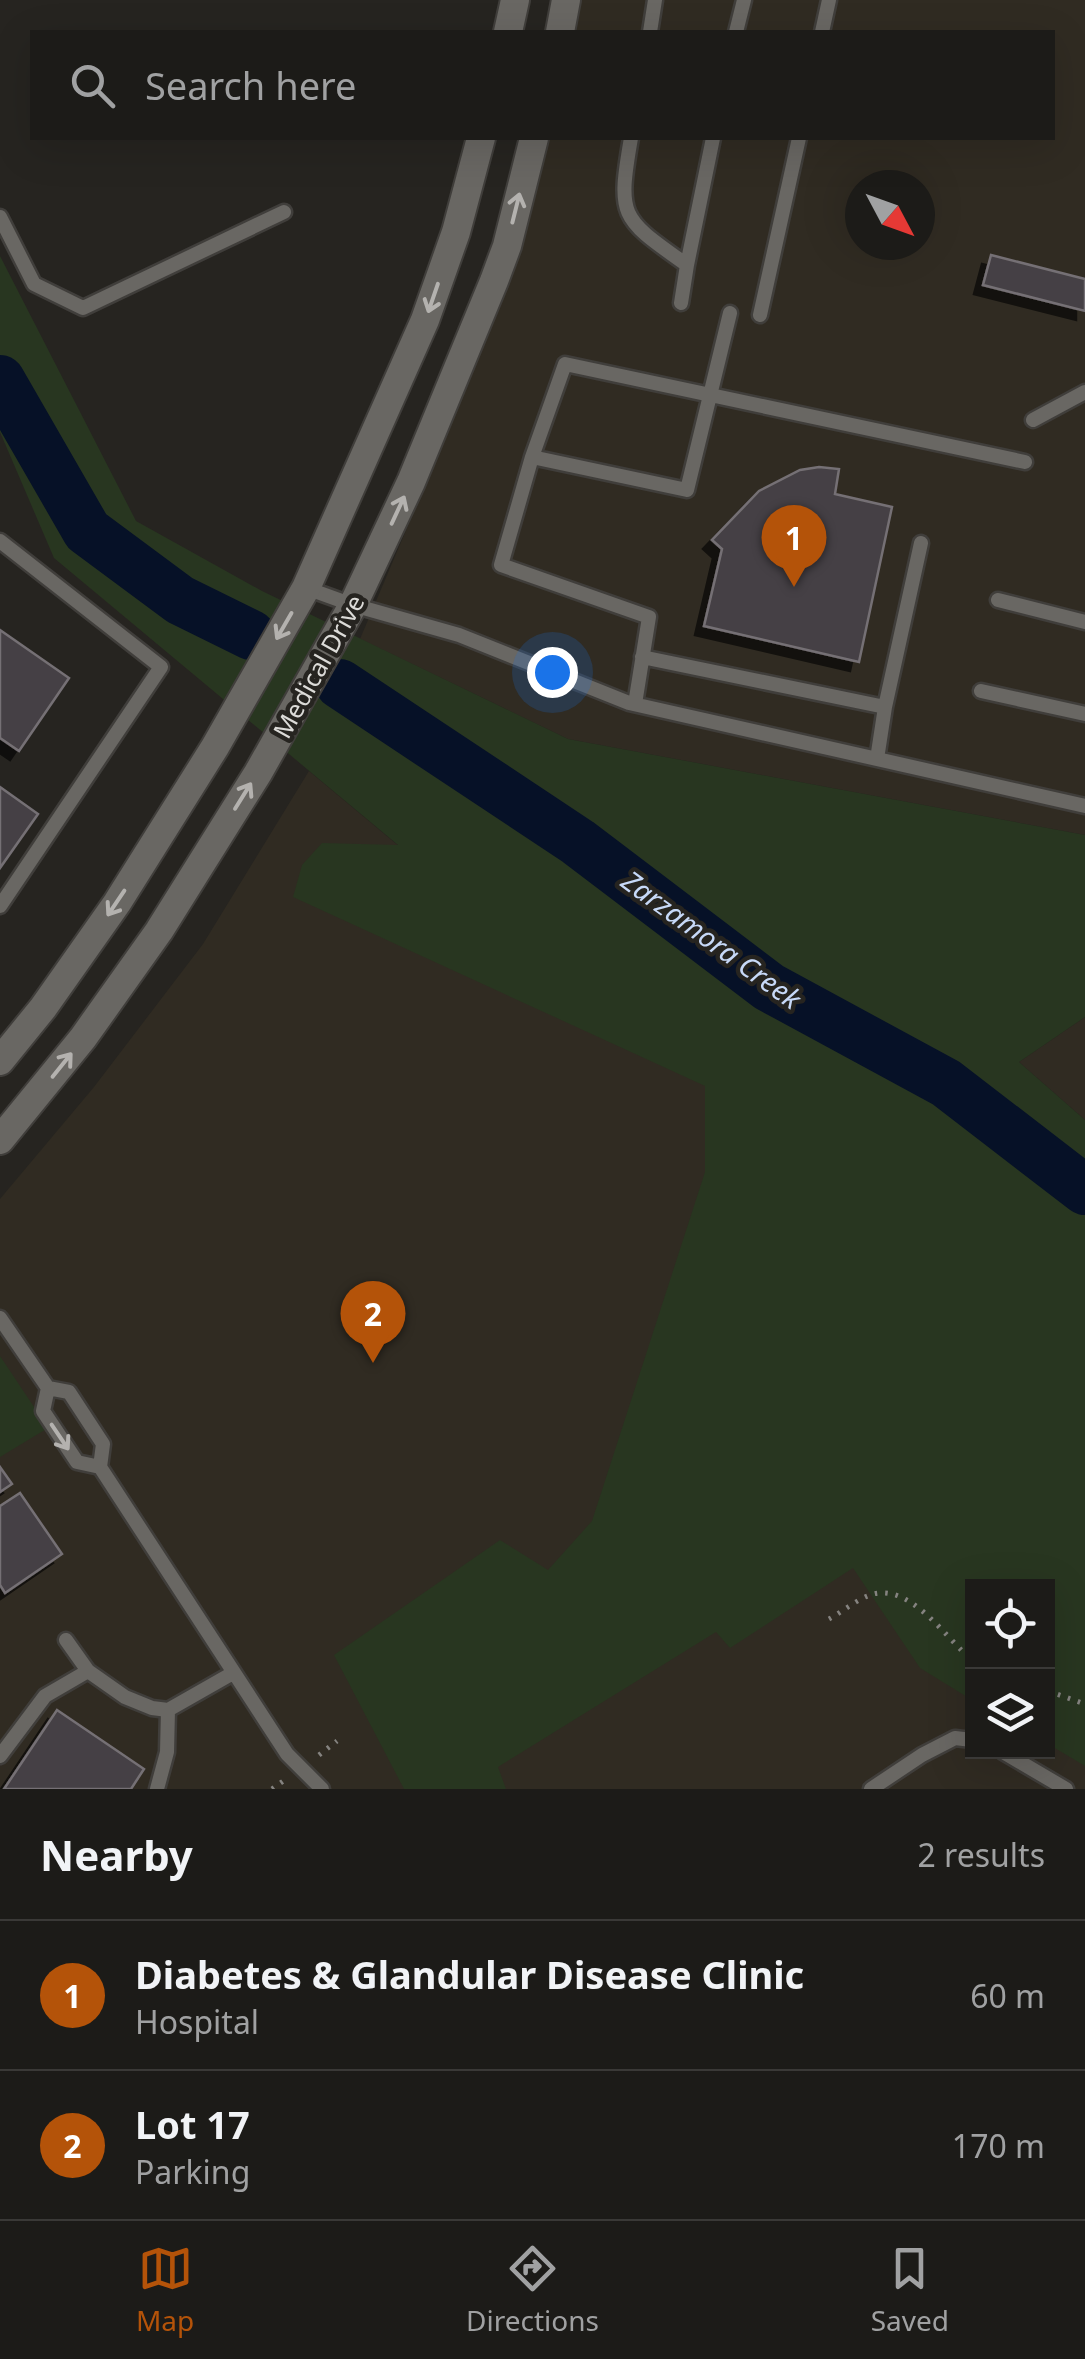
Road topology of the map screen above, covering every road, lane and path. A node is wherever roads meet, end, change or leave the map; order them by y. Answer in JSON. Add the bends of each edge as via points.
{"nodes":[{"id":1,"x":515,"y":0,"type":"edge"},
{"id":2,"x":566,"y":0,"type":"edge"},
{"id":3,"x":656,"y":0,"type":"edge"},
{"id":4,"x":744,"y":0,"type":"edge"},
{"id":5,"x":829,"y":0,"type":"edge"},
{"id":6,"x":508,"y":30,"type":"edge"},
{"id":7,"x":560,"y":30,"type":"edge"},
{"id":8,"x":650,"y":30,"type":"edge"},
{"id":9,"x":736,"y":30,"type":"edge"},
{"id":10,"x":822,"y":30,"type":"edge"},
{"id":11,"x":479,"y":140,"type":"edge"},
{"id":12,"x":534,"y":140,"type":"edge"},
{"id":13,"x":631,"y":140,"type":"edge"},
{"id":14,"x":713,"y":140,"type":"edge"},
{"id":15,"x":799,"y":140,"type":"edge"},
{"id":16,"x":284,"y":212,"type":"dead end"},
{"id":17,"x":0,"y":218,"type":"edge"},
{"id":18,"x":687,"y":264,"type":"junction"},
{"id":19,"x":680,"y":303,"type":"dead end"},
{"id":20,"x":730,"y":313,"type":"dead end"},
{"id":21,"x":760,"y":315,"type":"dead end"},
{"id":22,"x":1085,"y":392,"type":"edge"},
{"id":23,"x":711,"y":395,"type":"junction"},
{"id":24,"x":1032,"y":420,"type":"dead end"},
{"id":25,"x":532,"y":457,"type":"junction"},
{"id":26,"x":1025,"y":462,"type":"dead end"},
{"id":27,"x":0,"y":540,"type":"edge"},
{"id":28,"x":921,"y":543,"type":"dead end"},
{"id":29,"x":306,"y":588,"type":"junction"},
{"id":30,"x":998,"y":600,"type":"dead end"},
{"id":31,"x":353,"y":605,"type":"junction"},
{"id":32,"x":1085,"y":622,"type":"edge"},
{"id":33,"x":642,"y":657,"type":"junction"},
{"id":34,"x":981,"y":691,"type":"dead end"},
{"id":35,"x":635,"y":704,"type":"junction"},
{"id":36,"x":885,"y":708,"type":"junction"},
{"id":37,"x":1085,"y":714,"type":"edge"},
{"id":38,"x":877,"y":759,"type":"junction"},
{"id":39,"x":1085,"y":806,"type":"edge"},
{"id":40,"x":0,"y":906,"type":"edge"},
{"id":41,"x":0,"y":1061,"type":"edge"},
{"id":42,"x":0,"y":1140,"type":"edge"},
{"id":43,"x":0,"y":1318,"type":"edge"},
{"id":44,"x":48,"y":1388,"type":"junction"},
{"id":45,"x":100,"y":1467,"type":"junction"},
{"id":46,"x":829,"y":1619,"type":"dead end"},
{"id":47,"x":66,"y":1640,"type":"dead end"},
{"id":48,"x":965,"y":1654,"type":"edge"},
{"id":49,"x":88,"y":1671,"type":"junction"},
{"id":50,"x":233,"y":1672,"type":"junction"},
{"id":51,"x":1055,"y":1693,"type":"edge"},
{"id":52,"x":1085,"y":1704,"type":"edge"},
{"id":53,"x":168,"y":1710,"type":"junction"},
{"id":54,"x":965,"y":1739,"type":"edge"},
{"id":55,"x":0,"y":1756,"type":"edge"},
{"id":56,"x":1016,"y":1759,"type":"edge"},
{"id":57,"x":156,"y":1789,"type":"edge"},
{"id":58,"x":322,"y":1789,"type":"edge"},
{"id":59,"x":871,"y":1789,"type":"edge"},
{"id":60,"x":1066,"y":1789,"type":"edge"}],
"edges":[{"from":1,"to":6,"type":"street"},
{"from":2,"to":7,"type":"street"},
{"from":3,"to":8,"type":"lane"},
{"from":4,"to":9,"type":"lane"},
{"from":5,"to":10,"type":"lane"},
{"from":11,"to":29,"type":"street","name":"Medical Drive","one_way":true,"via":[[425,320]]},
{"from":31,"to":12,"type":"street","name":"Medical Drive","one_way":true,"via":[[494,282]]},
{"from":13,"to":18,"type":"lane","via":[[622,190],[626,212],[644,234]]},
{"from":14,"to":18,"type":"lane"},
{"from":15,"to":21,"type":"lane"},
{"from":16,"to":17,"type":"lane","via":[[83,308],[34,284]]},
{"from":18,"to":19,"type":"lane"},
{"from":20,"to":23,"type":"lane"},
{"from":22,"to":24,"type":"lane"},
{"from":23,"to":25,"type":"lane","via":[[565,364]]},
{"from":23,"to":25,"type":"lane","via":[[687,490]]},
{"from":23,"to":26,"type":"lane"},
{"from":25,"to":33,"type":"lane","via":[[501,565],[649,616]]},
{"from":27,"to":40,"type":"lane","via":[[161,667]]},
{"from":28,"to":36,"type":"lane"},
{"from":29,"to":31,"type":"lane"},
{"from":29,"to":41,"type":"street","name":"Medical Drive","one_way":true,"via":[[117,903]]},
{"from":30,"to":32,"type":"lane"},
{"from":31,"to":35,"type":"lane","via":[[459,636]]},
{"from":42,"to":31,"type":"street","name":"Medical Drive","one_way":true,"via":[[159,930]]},
{"from":33,"to":35,"type":"lane"},
{"from":33,"to":36,"type":"lane"},
{"from":34,"to":37,"type":"lane"},
{"from":35,"to":38,"type":"lane"},
{"from":36,"to":38,"type":"lane"},
{"from":38,"to":39,"type":"lane"},
{"from":43,"to":44,"type":"lane"},
{"from":44,"to":45,"type":"lane","via":[[69,1392],[103,1444]]},
{"from":44,"to":45,"type":"lane","one_way":true,"via":[[43,1411],[60,1437],[77,1462]]},
{"from":45,"to":50,"type":"lane"},
{"from":46,"to":48,"type":"path","via":[[872,1594],[896,1594],[929,1615]]},
{"from":47,"to":49,"type":"lane"},
{"from":49,"to":53,"type":"lane","via":[[125,1696]]},
{"from":49,"to":55,"type":"lane","via":[[45,1696]]},
{"from":50,"to":53,"type":"lane"},
{"from":50,"to":58,"type":"lane","via":[[287,1754]]},
{"from":51,"to":52,"type":"path"},
{"from":53,"to":57,"type":"lane","via":[[167,1752]]},
{"from":54,"to":59,"type":"lane","via":[[922,1755]]},
{"from":56,"to":60,"type":"lane"}]}
